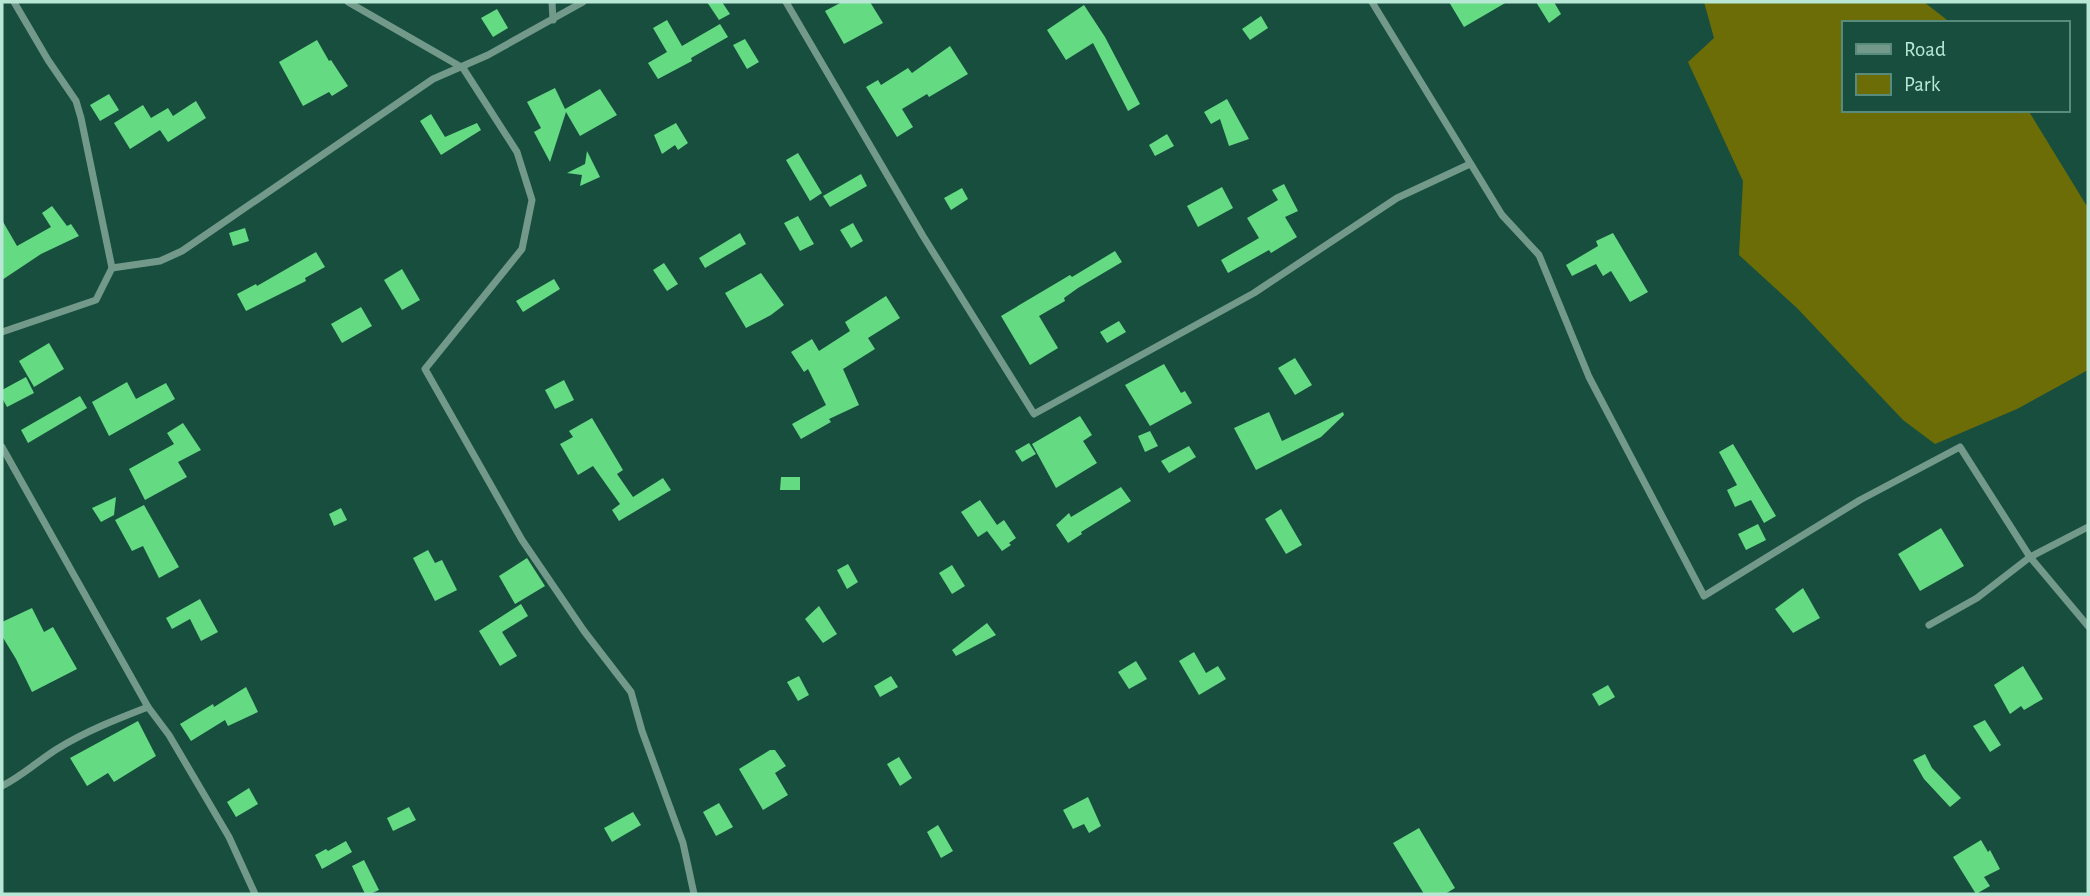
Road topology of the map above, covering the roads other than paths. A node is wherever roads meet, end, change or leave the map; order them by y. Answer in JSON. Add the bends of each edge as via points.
{"nodes":[{"id":1,"x":14,"y":2,"type":"edge"},
{"id":2,"x":348,"y":2,"type":"edge"},
{"id":3,"x":552,"y":2,"type":"edge"},
{"id":4,"x":583,"y":2,"type":"edge"},
{"id":5,"x":786,"y":2,"type":"edge"},
{"id":6,"x":1372,"y":2,"type":"edge"},
{"id":7,"x":552,"y":20,"type":"junction"},
{"id":8,"x":463,"y":68,"type":"junction"},
{"id":9,"x":1470,"y":164,"type":"junction"},
{"id":10,"x":112,"y":268,"type":"junction"},
{"id":11,"x":2,"y":332,"type":"edge"},
{"id":12,"x":2,"y":447,"type":"edge"},
{"id":13,"x":2088,"y":527,"type":"edge"},
{"id":14,"x":2030,"y":556,"type":"junction"},
{"id":15,"x":1929,"y":625,"type":"dead end"},
{"id":16,"x":2088,"y":625,"type":"edge"},
{"id":17,"x":148,"y":707,"type":"junction"},
{"id":18,"x":2,"y":786,"type":"edge"},
{"id":19,"x":255,"y":894,"type":"edge"},
{"id":20,"x":694,"y":894,"type":"edge"}],
"edges":[{"from":1,"to":10,"type":"street","via":[[76,101]]},
{"from":2,"to":8,"type":"street"},
{"from":3,"to":7,"type":"street"},
{"from":4,"to":7,"type":"street"},
{"from":5,"to":9,"type":"street","via":[[1034,414],[1254,293],[1397,198]]},
{"from":6,"to":9,"type":"street"},
{"from":7,"to":8,"type":"street"},
{"from":8,"to":10,"type":"street","via":[[433,79],[182,251],[160,261]]},
{"from":8,"to":20,"type":"street","via":[[517,152],[532,200],[522,249],[425,369],[522,540],[631,692],[682,843]]},
{"from":9,"to":14,"type":"street","via":[[1502,215],[1539,255],[1589,377],[1704,596],[1860,500],[1959,447]]},
{"from":10,"to":11,"type":"street","via":[[96,300]]},
{"from":12,"to":17,"type":"street"},
{"from":13,"to":14,"type":"street"},
{"from":14,"to":15,"type":"street","via":[[1977,598]]},
{"from":14,"to":16,"type":"street"},
{"from":17,"to":18,"type":"street","via":[[87,731]]},
{"from":17,"to":19,"type":"street","via":[[229,837]]}]}
